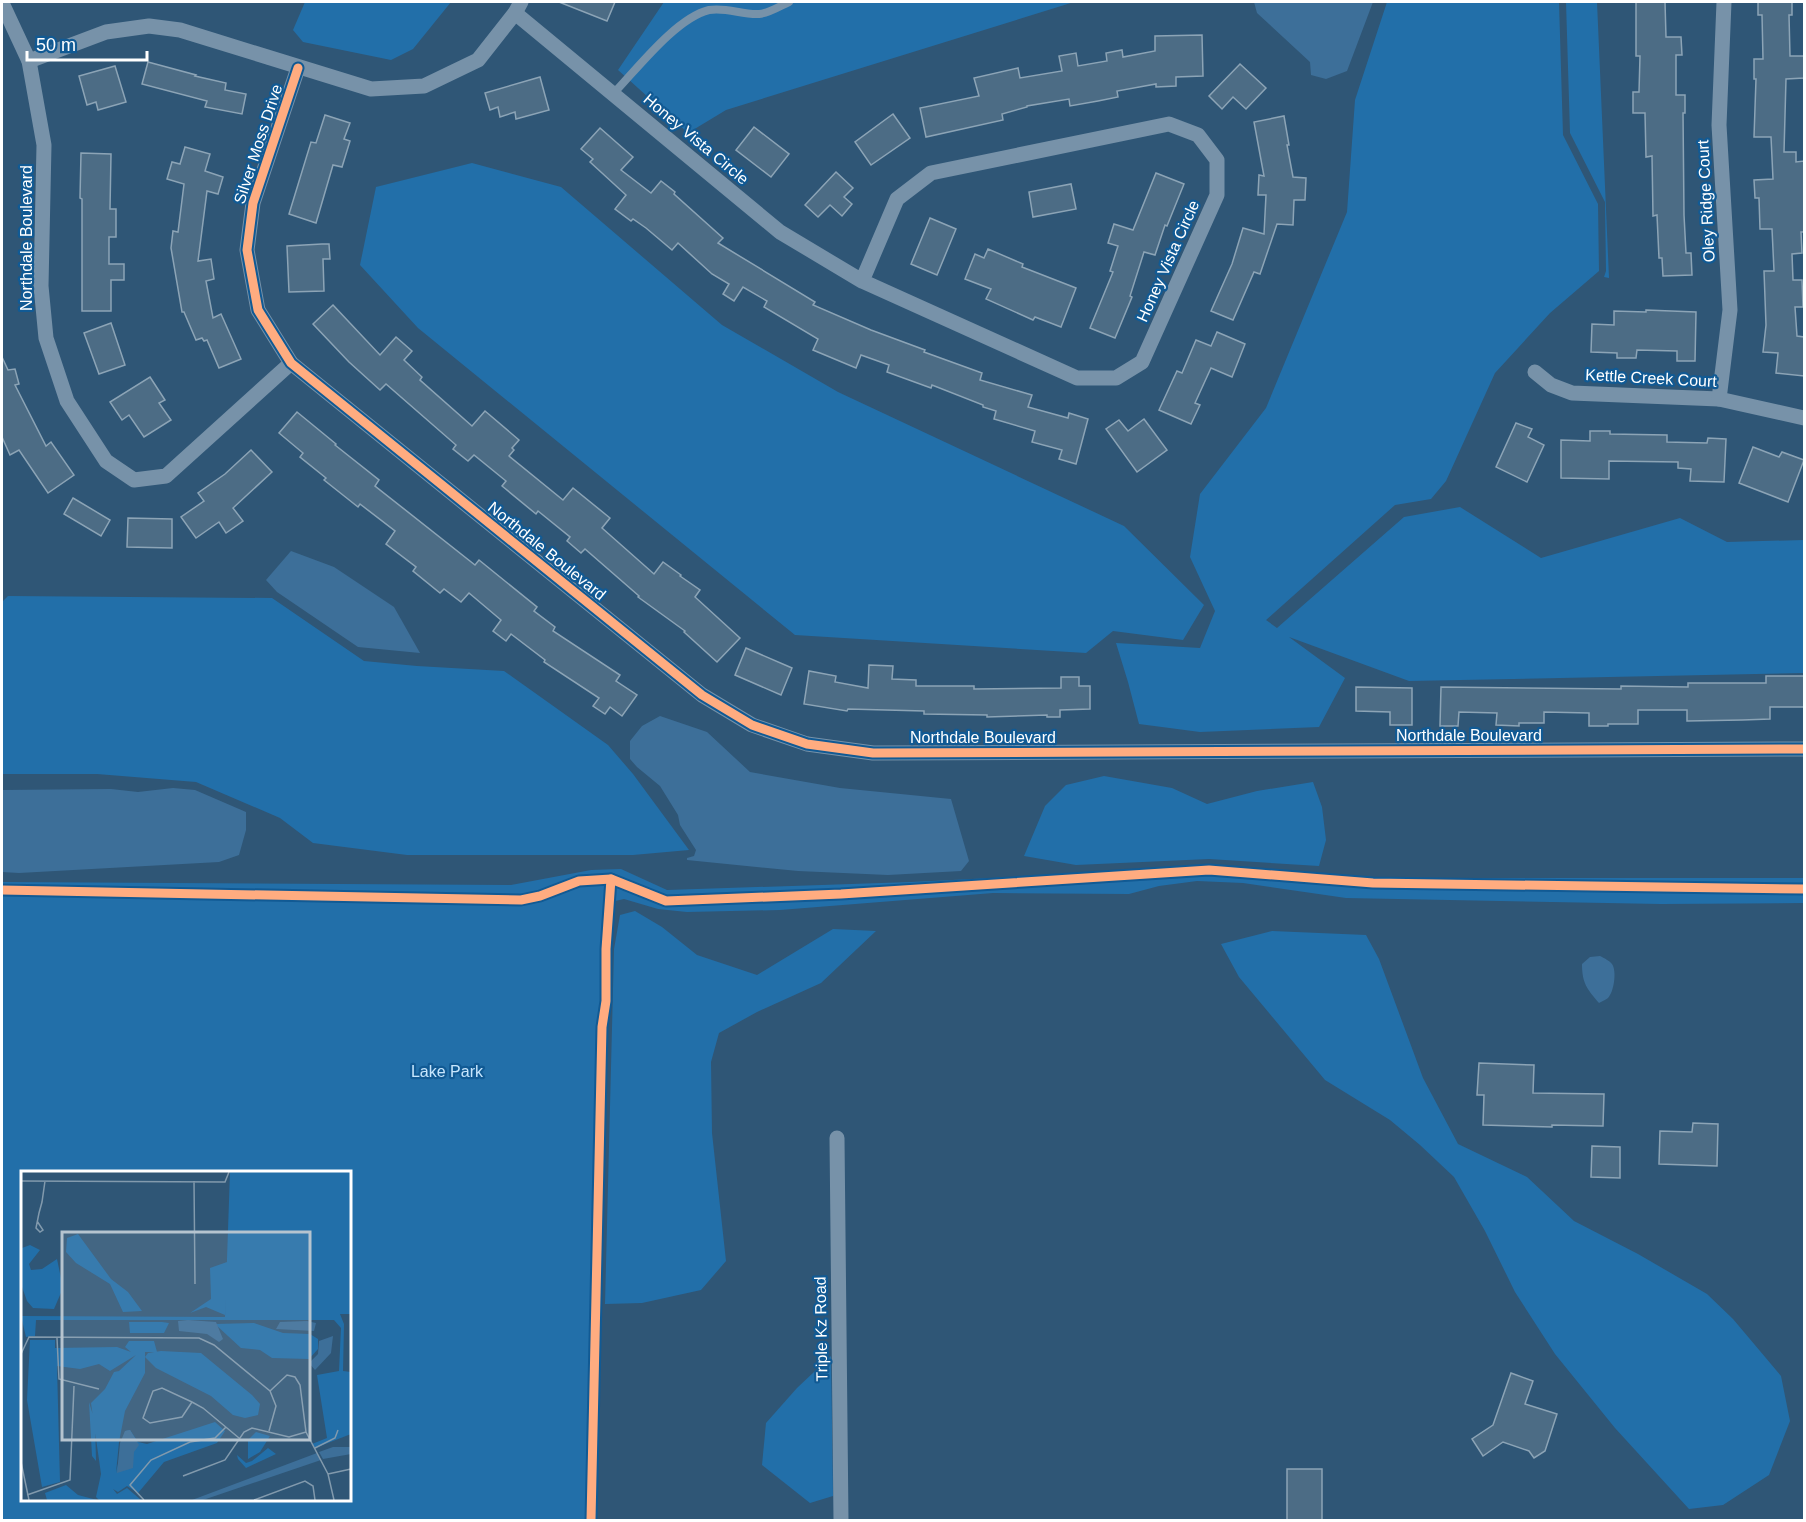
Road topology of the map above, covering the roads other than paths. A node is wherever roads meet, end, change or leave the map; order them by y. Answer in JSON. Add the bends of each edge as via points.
{"nodes":[{"id":1,"x":789,"y":2,"type":"edge"},
{"id":2,"x":1724,"y":2,"type":"edge"},
{"id":3,"x":2,"y":3,"type":"edge"},
{"id":4,"x":518,"y":7,"type":"edge"},
{"id":5,"x":29,"y":61,"type":"junction"},
{"id":6,"x":298,"y":68,"type":"junction"},
{"id":7,"x":613,"y":93,"type":"junction"},
{"id":8,"x":862,"y":281,"type":"junction"},
{"id":9,"x":291,"y":363,"type":"junction"},
{"id":10,"x":1535,"y":372,"type":"dead end"},
{"id":11,"x":1719,"y":399,"type":"junction"},
{"id":12,"x":1804,"y":418,"type":"edge"},
{"id":13,"x":1804,"y":749,"type":"edge"},
{"id":14,"x":837,"y":1138,"type":"dead end"},
{"id":15,"x":842,"y":1521,"type":"edge"}],
"edges":[{"from":1,"to":7,"type":"lane","via":[[760,14],[726,9],[709,10],[690,18],[667,36]]},
{"from":2,"to":11,"type":"street","name":"Oley Ridge Court","via":[[1719,125],[1730,310]]},
{"from":3,"to":5,"type":"street","name":"Northdale Boulevard"},
{"from":4,"to":6,"type":"street","via":[[478,60],[424,86],[371,89]]},
{"from":4,"to":7,"type":"street","name":"Honey Vista Circle"},
{"from":5,"to":6,"type":"street","via":[[106,32],[149,26],[180,30]]},
{"from":5,"to":9,"type":"street","name":"Northdale Boulevard","via":[[44,144],[40,286],[46,338],[67,401],[106,461],[134,480],[166,476]]},
{"from":6,"to":9,"type":"street","name":"Silver Moss Drive","via":[[253,203],[247,250],[258,310]]},
{"from":7,"to":8,"type":"street","name":"Honey Vista Circle","via":[[780,232]]},
{"from":8,"to":8,"type":"street","name":"Honey Vista Circle","via":[[897,199],[931,173],[1169,124],[1198,135],[1217,160],[1217,195],[1142,362],[1116,378],[1077,378]]},
{"from":9,"to":13,"type":"street","name":"Northdale Boulevard","via":[[702,695],[752,725],[807,744],[873,753]]},
{"from":10,"to":11,"type":"street","name":"Kettle Creek Court","via":[[1551,386],[1572,393]]},
{"from":11,"to":12,"type":"street","name":"Kettle Creek Court"},
{"from":14,"to":15,"type":"street","name":"Triple Kz Road"}]}
